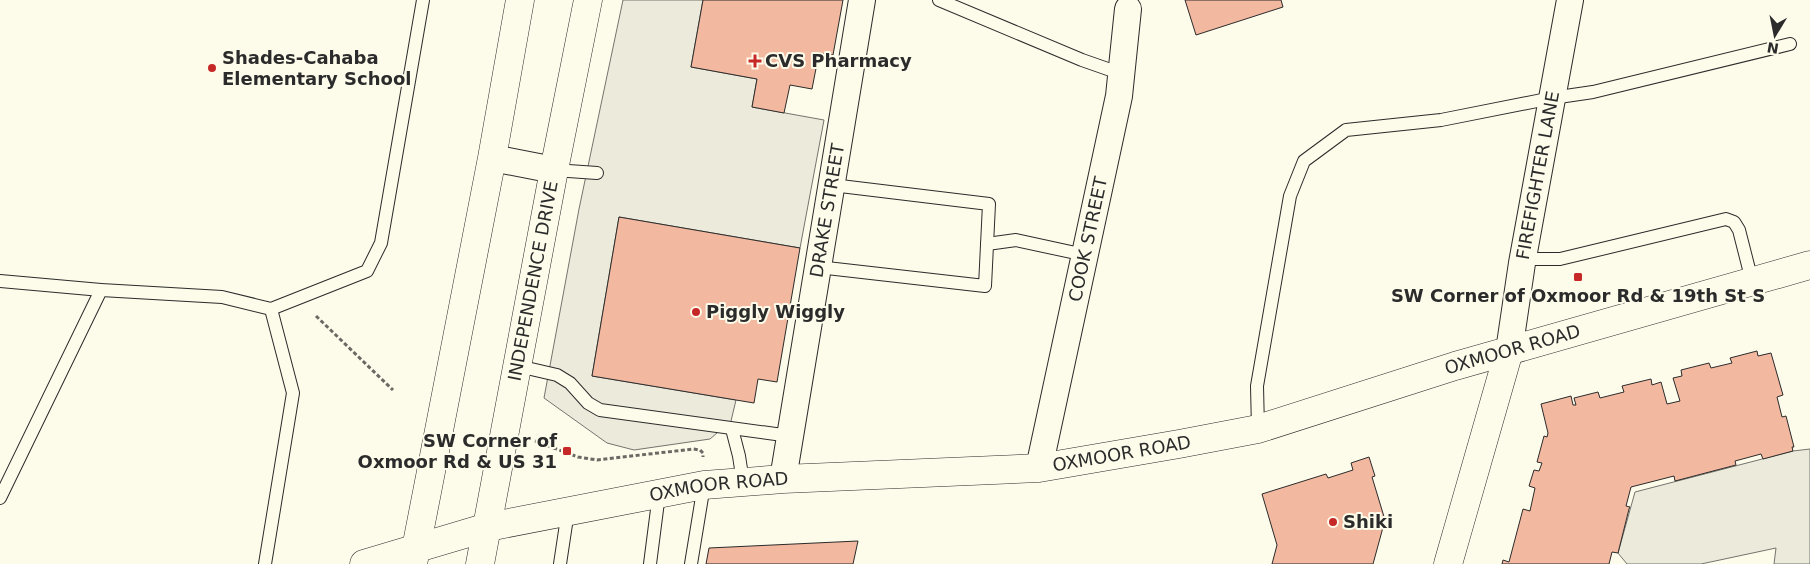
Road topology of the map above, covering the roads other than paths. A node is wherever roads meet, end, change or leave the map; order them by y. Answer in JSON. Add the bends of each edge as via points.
{"nodes":[{"id":1,"x":423,"y":0,"type":"edge"},
{"id":2,"x":520,"y":0,"type":"edge"},
{"id":3,"x":588,"y":0,"type":"edge"},
{"id":4,"x":862,"y":0,"type":"edge"},
{"id":5,"x":940,"y":0,"type":"edge"},
{"id":6,"x":1570,"y":0,"type":"edge"},
{"id":7,"x":1128,"y":9,"type":"dead end"},
{"id":8,"x":1790,"y":44,"type":"dead end"},
{"id":9,"x":1122,"y":74,"type":"junction"},
{"id":10,"x":1552,"y":98,"type":"junction"},
{"id":11,"x":492,"y":158,"type":"junction"},
{"id":12,"x":554,"y":170,"type":"junction"},
{"id":13,"x":597,"y":173,"type":"dead end"},
{"id":14,"x":832,"y":185,"type":"junction"},
{"id":15,"x":987,"y":244,"type":"junction"},
{"id":16,"x":1085,"y":255,"type":"junction"},
{"id":17,"x":1522,"y":259,"type":"junction"},
{"id":18,"x":1810,"y":265,"type":"edge"},
{"id":19,"x":818,"y":267,"type":"junction"},
{"id":20,"x":0,"y":281,"type":"edge"},
{"id":21,"x":1752,"y":281,"type":"junction"},
{"id":22,"x":101,"y":290,"type":"junction"},
{"id":23,"x":271,"y":310,"type":"junction"},
{"id":24,"x":1509,"y":351,"type":"junction"},
{"id":25,"x":518,"y":366,"type":"junction"},
{"id":26,"x":732,"y":429,"type":"junction"},
{"id":27,"x":1258,"y":429,"type":"junction"},
{"id":28,"x":790,"y":436,"type":"junction"},
{"id":29,"x":1039,"y":468,"type":"junction"},
{"id":30,"x":704,"y":473,"type":"junction"},
{"id":31,"x":783,"y":479,"type":"junction"},
{"id":32,"x":743,"y":482,"type":"junction"},
{"id":33,"x":659,"y":494,"type":"junction"},
{"id":34,"x":0,"y":498,"type":"edge"},
{"id":35,"x":568,"y":512,"type":"junction"},
{"id":36,"x":488,"y":527,"type":"junction"},
{"id":37,"x":414,"y":556,"type":"edge"},
{"id":38,"x":265,"y":564,"type":"edge"},
{"id":39,"x":364,"y":564,"type":"edge"},
{"id":40,"x":480,"y":564,"type":"edge"},
{"id":41,"x":563,"y":564,"type":"edge"},
{"id":42,"x":650,"y":564,"type":"edge"},
{"id":43,"x":691,"y":564,"type":"edge"},
{"id":44,"x":1448,"y":564,"type":"edge"}],
"edges":[{"from":1,"to":23,"type":"lane","via":[[381,244],[367,271]]},
{"from":2,"to":11,"type":"main road"},
{"from":3,"to":12,"type":"main road","name":"INDEPENDENCE DRIVE"},
{"from":4,"to":14,"type":"street","name":"DRAKE STREET"},
{"from":5,"to":9,"type":"lane"},
{"from":6,"to":10,"type":"street","name":"FIREFIGHTER LANE"},
{"from":7,"to":9,"type":"street","name":"COOK STREET"},
{"from":8,"to":10,"type":"lane","via":[[1593,92]]},
{"from":9,"to":16,"type":"street","name":"COOK STREET"},
{"from":10,"to":17,"type":"street","name":"FIREFIGHTER LANE"},
{"from":10,"to":27,"type":"lane","via":[[1442,120],[1346,130],[1304,161],[1290,196],[1260,367]]},
{"from":11,"to":12,"type":"street"},
{"from":11,"to":37,"type":"main road"},
{"from":12,"to":13,"type":"lane"},
{"from":12,"to":25,"type":"main road","name":"INDEPENDENCE DRIVE"},
{"from":14,"to":15,"type":"lane","via":[[989,204]]},
{"from":14,"to":19,"type":"street","name":"DRAKE STREET"},
{"from":15,"to":16,"type":"lane","via":[[1016,240]]},
{"from":15,"to":19,"type":"lane","via":[[985,286]]},
{"from":16,"to":29,"type":"street","name":"COOK STREET"},
{"from":17,"to":21,"type":"lane","via":[[1560,259],[1726,219],[1734,222],[1740,230]]},
{"from":17,"to":24,"type":"street","name":"FIREFIGHTER LANE"},
{"from":18,"to":21,"type":"main road","name":"OXMOOR ROAD"},
{"from":19,"to":28,"type":"street","name":"DRAKE STREET"},
{"from":20,"to":22,"type":"lane"},
{"from":21,"to":24,"type":"main road","name":"OXMOOR ROAD"},
{"from":22,"to":23,"type":"lane","via":[[222,297]]},
{"from":22,"to":34,"type":"lane"},
{"from":23,"to":38,"type":"lane","via":[[293,393]]},
{"from":24,"to":27,"type":"main road","name":"OXMOOR ROAD"},
{"from":24,"to":44,"type":"main road"},
{"from":25,"to":26,"type":"lane","via":[[557,375],[600,410]]},
{"from":25,"to":36,"type":"main road","name":"INDEPENDENCE DRIVE"},
{"from":26,"to":28,"type":"lane"},
{"from":26,"to":32,"type":"lane"},
{"from":27,"to":29,"type":"main road","name":"OXMOOR ROAD"},
{"from":28,"to":31,"type":"street","name":"DRAKE STREET"},
{"from":29,"to":31,"type":"main road","name":"OXMOOR ROAD"},
{"from":30,"to":32,"type":"main road","name":"OXMOOR ROAD"},
{"from":30,"to":33,"type":"main road","name":"OXMOOR ROAD"},
{"from":30,"to":43,"type":"lane"},
{"from":31,"to":32,"type":"main road","name":"OXMOOR ROAD"},
{"from":33,"to":35,"type":"main road","name":"OXMOOR ROAD"},
{"from":33,"to":42,"type":"lane"},
{"from":35,"to":36,"type":"main road","name":"OXMOOR ROAD"},
{"from":35,"to":41,"type":"lane"},
{"from":36,"to":37,"type":"main road","name":"OXMOOR ROAD"},
{"from":36,"to":40,"type":"main road","name":"INDEPENDENCE DRIVE"},
{"from":37,"to":39,"type":"main road","name":"OXMOOR ROAD"}]}
